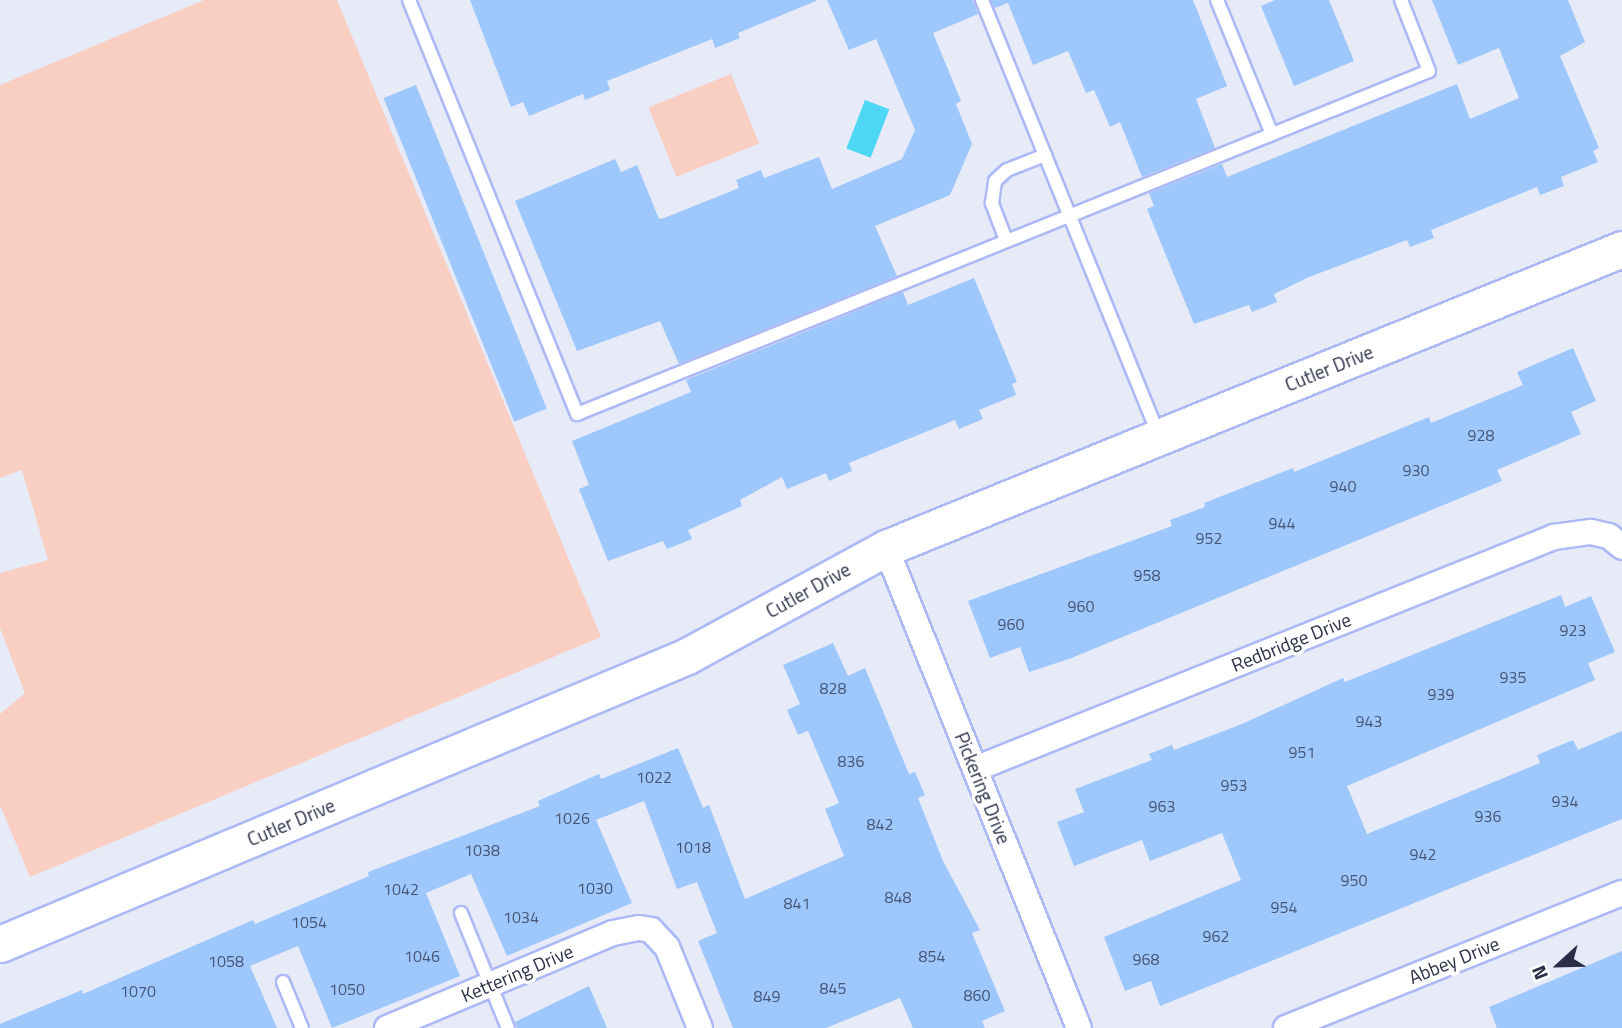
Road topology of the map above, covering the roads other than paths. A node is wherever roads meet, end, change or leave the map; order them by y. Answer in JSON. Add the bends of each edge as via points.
{"nodes":[{"id":1,"x":409,"y":0,"type":"edge"},
{"id":2,"x":982,"y":0,"type":"edge"},
{"id":3,"x":1217,"y":0,"type":"edge"},
{"id":4,"x":1401,"y":0,"type":"edge"},
{"id":5,"x":1272,"y":134,"type":"junction"},
{"id":6,"x":1045,"y":155,"type":"junction"},
{"id":7,"x":1069,"y":215,"type":"junction"},
{"id":8,"x":1006,"y":240,"type":"junction"},
{"id":9,"x":1622,"y":249,"type":"edge"},
{"id":10,"x":1159,"y":437,"type":"junction"},
{"id":11,"x":1616,"y":542,"type":"edge"},
{"id":12,"x":886,"y":548,"type":"junction"},
{"id":13,"x":975,"y":769,"type":"junction"},
{"id":14,"x":1622,"y":893,"type":"edge"},
{"id":15,"x":461,"y":913,"type":"dead end"},
{"id":16,"x":0,"y":944,"type":"edge"},
{"id":17,"x":283,"y":982,"type":"dead end"},
{"id":18,"x":490,"y":984,"type":"junction"},
{"id":19,"x":302,"y":1028,"type":"edge"},
{"id":20,"x":387,"y":1028,"type":"edge"},
{"id":21,"x":508,"y":1028,"type":"edge"},
{"id":22,"x":700,"y":1028,"type":"edge"},
{"id":23,"x":1079,"y":1028,"type":"edge"},
{"id":24,"x":1286,"y":1028,"type":"edge"}],
"edges":[{"from":1,"to":8,"type":"lane","via":[[577,414]]},
{"from":2,"to":6,"type":"lane"},
{"from":3,"to":5,"type":"lane"},
{"from":4,"to":5,"type":"lane","via":[[1429,71]]},
{"from":5,"to":7,"type":"lane"},
{"from":6,"to":7,"type":"lane"},
{"from":6,"to":8,"type":"lane","via":[[1007,170],[995,181],[992,203]]},
{"from":7,"to":8,"type":"lane"},
{"from":7,"to":10,"type":"lane"},
{"from":9,"to":10,"type":"street","name":"Cutler Drive"},
{"from":10,"to":12,"type":"street","name":"Cutler Drive"},
{"from":11,"to":13,"type":"street","name":"Redbridge Drive","via":[[1591,532],[1554,537]]},
{"from":12,"to":13,"type":"street","name":"Pickering Drive"},
{"from":12,"to":16,"type":"street","name":"Cutler Drive","via":[[687,656]]},
{"from":13,"to":23,"type":"street","name":"Pickering Drive"},
{"from":14,"to":24,"type":"street","name":"Abbey Drive"},
{"from":15,"to":18,"type":"lane"},
{"from":17,"to":19,"type":"lane"},
{"from":18,"to":20,"type":"street","name":"Kettering Drive"},
{"from":18,"to":21,"type":"lane"},
{"from":18,"to":22,"type":"street","name":"Kettering Drive","via":[[613,933],[650,930],[667,947]]}]}
